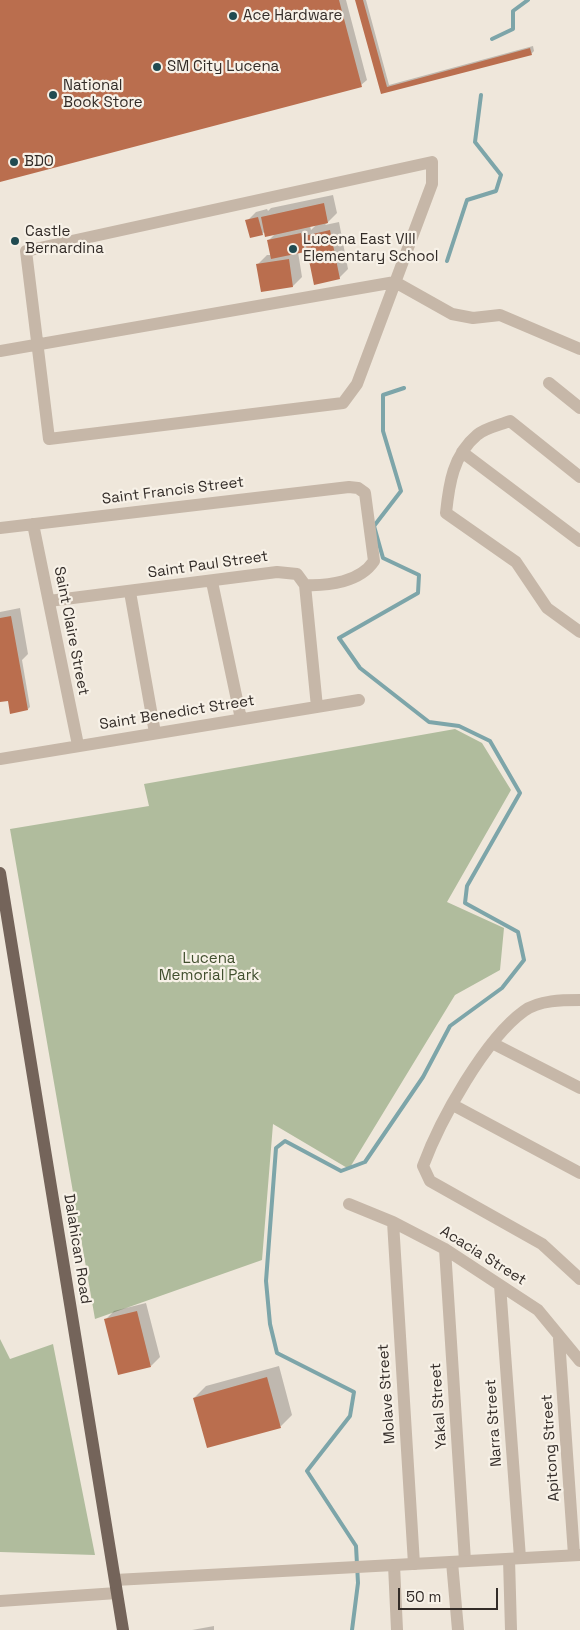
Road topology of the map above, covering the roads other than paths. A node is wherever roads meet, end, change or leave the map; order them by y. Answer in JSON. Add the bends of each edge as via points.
{"nodes":[{"id":1,"x":395,"y":282,"type":"junction"},
{"id":2,"x":37,"y":345,"type":"junction"},
{"id":3,"x":580,"y":349,"type":"edge"},
{"id":4,"x":0,"y":351,"type":"edge"},
{"id":5,"x":549,"y":383,"type":"dead end"},
{"id":6,"x":580,"y":408,"type":"edge"},
{"id":7,"x":462,"y":452,"type":"junction"},
{"id":8,"x":580,"y":477,"type":"edge"},
{"id":9,"x":33,"y":524,"type":"junction"},
{"id":10,"x":0,"y":528,"type":"edge"},
{"id":11,"x":580,"y":541,"type":"edge"},
{"id":12,"x":212,"y":582,"type":"junction"},
{"id":13,"x":305,"y":585,"type":"junction"},
{"id":14,"x":130,"y":592,"type":"junction"},
{"id":15,"x":49,"y":602,"type":"junction"},
{"id":16,"x":580,"y":632,"type":"edge"},
{"id":17,"x":359,"y":700,"type":"dead end"},
{"id":18,"x":317,"y":707,"type":"junction"},
{"id":19,"x":240,"y":719,"type":"junction"},
{"id":20,"x":155,"y":733,"type":"junction"},
{"id":21,"x":78,"y":745,"type":"junction"},
{"id":22,"x":0,"y":759,"type":"edge"},
{"id":23,"x":0,"y":873,"type":"edge"},
{"id":24,"x":580,"y":1000,"type":"edge"},
{"id":25,"x":492,"y":1043,"type":"junction"},
{"id":26,"x":580,"y":1088,"type":"edge"},
{"id":27,"x":452,"y":1104,"type":"junction"},
{"id":28,"x":580,"y":1173,"type":"edge"},
{"id":29,"x":349,"y":1204,"type":"dead end"},
{"id":30,"x":393,"y":1222,"type":"junction"},
{"id":31,"x":446,"y":1249,"type":"junction"},
{"id":32,"x":580,"y":1279,"type":"edge"},
{"id":33,"x":500,"y":1285,"type":"junction"},
{"id":34,"x":560,"y":1338,"type":"junction"},
{"id":35,"x":580,"y":1361,"type":"edge"},
{"id":36,"x":577,"y":1555,"type":"edge"},
{"id":37,"x":514,"y":1559,"type":"junction"},
{"id":38,"x":465,"y":1561,"type":"junction"},
{"id":39,"x":452,"y":1562,"type":"junction"},
{"id":40,"x":414,"y":1564,"type":"junction"},
{"id":41,"x":394,"y":1565,"type":"junction"},
{"id":42,"x":115,"y":1580,"type":"junction"},
{"id":43,"x":117,"y":1593,"type":"junction"},
{"id":44,"x":0,"y":1601,"type":"edge"},
{"id":45,"x":123,"y":1630,"type":"edge"},
{"id":46,"x":397,"y":1630,"type":"edge"},
{"id":47,"x":458,"y":1630,"type":"edge"},
{"id":48,"x":511,"y":1630,"type":"edge"}],
"edges":[{"from":1,"to":2,"type":"street"},
{"from":1,"to":2,"type":"street","via":[[357,384],[343,403],[49,439]]},
{"from":1,"to":2,"type":"street","via":[[432,184],[432,162],[26,251]]},
{"from":1,"to":3,"type":"street","via":[[452,314],[473,318],[500,316]]},
{"from":2,"to":4,"type":"street"},
{"from":5,"to":6,"type":"street"},
{"from":7,"to":8,"type":"street","via":[[478,434],[510,421]]},
{"from":7,"to":11,"type":"street"},
{"from":7,"to":16,"type":"street","via":[[449,479],[446,513],[516,562],[547,608]]},
{"from":9,"to":10,"type":"street","name":"Saint Francis Street"},
{"from":9,"to":13,"type":"street","name":"Saint Francis Street","via":[[358,488],[364,493],[374,561],[368,571],[346,580],[323,586]]},
{"from":9,"to":15,"type":"street","name":"Saint Claire Street"},
{"from":12,"to":13,"type":"street","name":"Saint Paul Street","via":[[277,572],[296,574]]},
{"from":12,"to":14,"type":"street","name":"Saint Paul Street"},
{"from":12,"to":19,"type":"street"},
{"from":13,"to":18,"type":"street"},
{"from":14,"to":15,"type":"street","name":"Saint Paul Street"},
{"from":14,"to":20,"type":"street"},
{"from":15,"to":21,"type":"street","name":"Saint Claire Street"},
{"from":17,"to":18,"type":"street","name":"Saint Benedict Street"},
{"from":18,"to":19,"type":"street","name":"Saint Benedict Street"},
{"from":19,"to":20,"type":"street","name":"Saint Benedict Street"},
{"from":20,"to":21,"type":"street","name":"Saint Benedict Street"},
{"from":21,"to":22,"type":"street","name":"Saint Benedict Street"},
{"from":23,"to":42,"type":"main road","name":"Dalahican Road"},
{"from":24,"to":25,"type":"street","via":[[556,1000],[526,1010]]},
{"from":25,"to":26,"type":"street"},
{"from":25,"to":27,"type":"street"},
{"from":27,"to":28,"type":"street"},
{"from":27,"to":32,"type":"street","via":[[423,1166],[430,1181],[542,1244]]},
{"from":29,"to":30,"type":"street","name":"Acacia Street"},
{"from":30,"to":31,"type":"street","name":"Acacia Street"},
{"from":30,"to":40,"type":"street","name":"Molave Street"},
{"from":31,"to":33,"type":"street","name":"Acacia Street"},
{"from":31,"to":38,"type":"street","name":"Yakal Street"},
{"from":33,"to":34,"type":"street","name":"Acacia Street","via":[[538,1310]]},
{"from":33,"to":37,"type":"street","name":"Narra Street"},
{"from":34,"to":35,"type":"street","name":"Acacia Street"},
{"from":34,"to":36,"type":"street","name":"Apitong Street"},
{"from":36,"to":37,"type":"street"},
{"from":37,"to":38,"type":"street"},
{"from":37,"to":48,"type":"street","name":"Narra Street"},
{"from":38,"to":39,"type":"street"},
{"from":39,"to":40,"type":"street"},
{"from":39,"to":47,"type":"street"},
{"from":40,"to":41,"type":"street"},
{"from":41,"to":42,"type":"street"},
{"from":41,"to":46,"type":"street"},
{"from":42,"to":43,"type":"main road","name":"Dalahican Road"},
{"from":43,"to":44,"type":"street"},
{"from":43,"to":45,"type":"main road","name":"Dalahican Road"}]}
